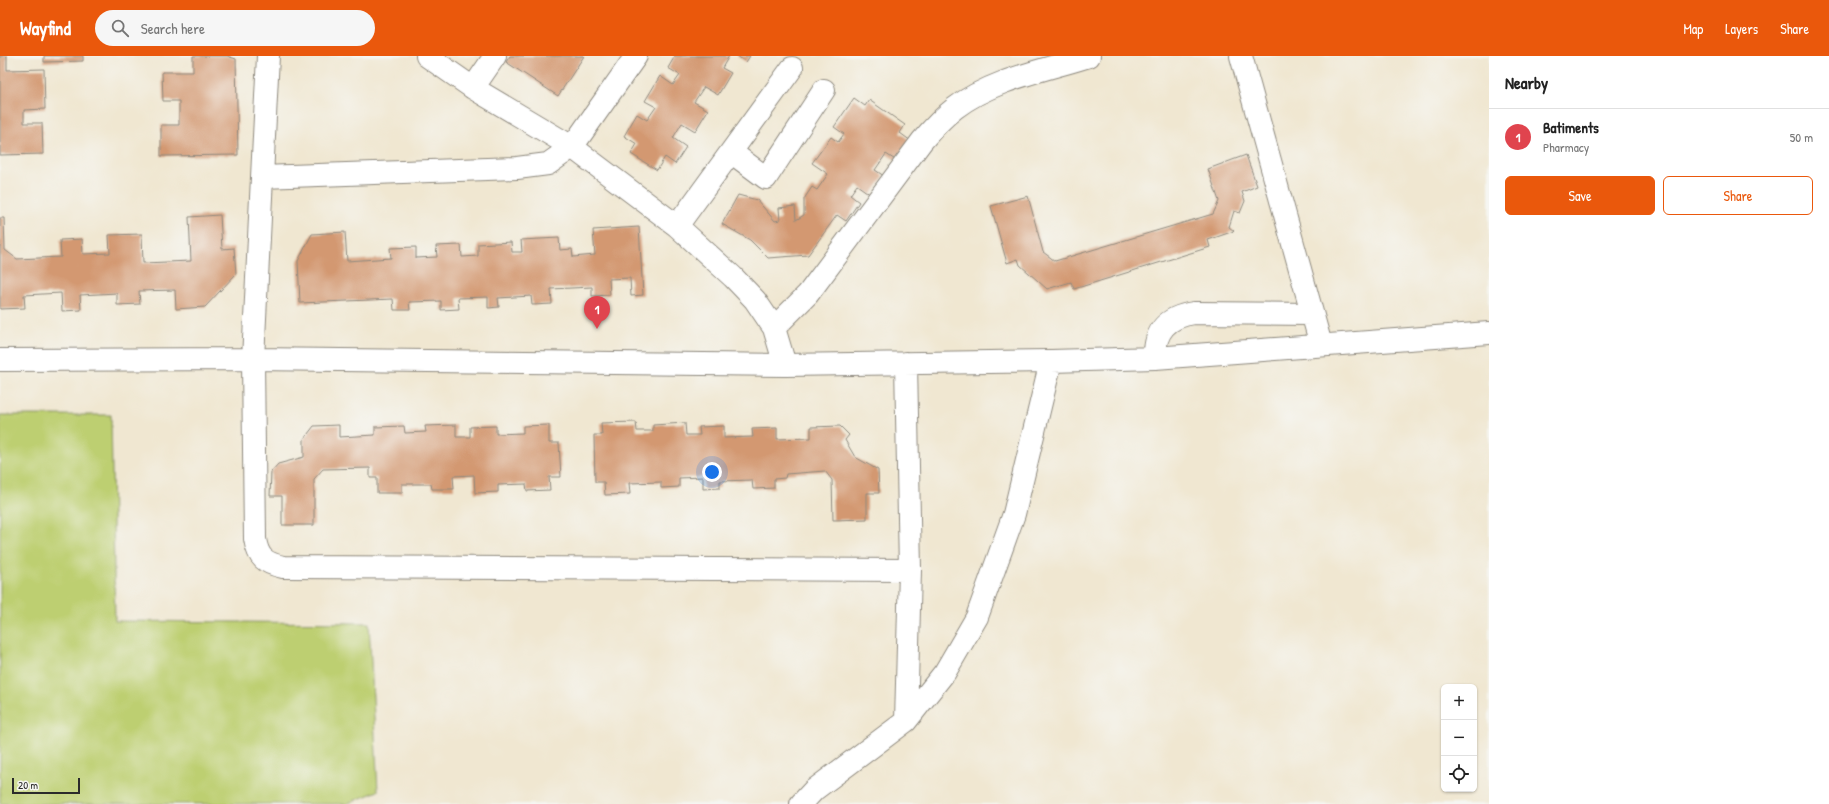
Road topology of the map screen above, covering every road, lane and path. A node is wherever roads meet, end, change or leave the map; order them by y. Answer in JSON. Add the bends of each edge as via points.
{"nodes":[{"id":1,"x":268,"y":56,"type":"edge"},
{"id":2,"x":428,"y":56,"type":"edge"},
{"id":3,"x":495,"y":56,"type":"edge"},
{"id":4,"x":636,"y":56,"type":"edge"},
{"id":5,"x":1089,"y":56,"type":"edge"},
{"id":6,"x":1241,"y":56,"type":"edge"},
{"id":7,"x":792,"y":68,"type":"dead end"},
{"id":8,"x":473,"y":88,"type":"junction"},
{"id":9,"x":824,"y":90,"type":"dead end"},
{"id":10,"x":572,"y":147,"type":"junction"},
{"id":11,"x":731,"y":152,"type":"junction"},
{"id":12,"x":262,"y":177,"type":"junction"},
{"id":13,"x":677,"y":226,"type":"junction"},
{"id":14,"x":1312,"y":314,"type":"junction"},
{"id":15,"x":774,"y":328,"type":"junction"},
{"id":16,"x":1489,"y":333,"type":"edge"},
{"id":17,"x":1321,"y":345,"type":"junction"},
{"id":18,"x":1155,"y":358,"type":"junction"},
{"id":19,"x":254,"y":359,"type":"junction"},
{"id":20,"x":0,"y":360,"type":"edge"},
{"id":21,"x":1051,"y":361,"type":"junction"},
{"id":22,"x":906,"y":363,"type":"junction"},
{"id":23,"x":785,"y":364,"type":"junction"},
{"id":24,"x":910,"y":570,"type":"junction"},
{"id":25,"x":906,"y":721,"type":"junction"},
{"id":26,"x":801,"y":804,"type":"edge"}],
"edges":[{"from":1,"to":12,"type":"street"},
{"from":2,"to":8,"type":"street"},
{"from":3,"to":8,"type":"street"},
{"from":4,"to":10,"type":"street"},
{"from":5,"to":15,"type":"street","via":[[996,85],[975,95],[937,123],[808,294]]},
{"from":6,"to":14,"type":"street"},
{"from":7,"to":11,"type":"street"},
{"from":8,"to":10,"type":"street"},
{"from":9,"to":11,"type":"street","via":[[766,178]]},
{"from":10,"to":12,"type":"street","via":[[548,164],[517,168]]},
{"from":10,"to":13,"type":"street"},
{"from":11,"to":13,"type":"street"},
{"from":12,"to":19,"type":"street"},
{"from":13,"to":15,"type":"street","via":[[745,289]]},
{"from":14,"to":17,"type":"street"},
{"from":14,"to":18,"type":"street","via":[[1182,315],[1172,319],[1158,336],[1154,347]]},
{"from":15,"to":23,"type":"street"},
{"from":16,"to":17,"type":"street"},
{"from":17,"to":18,"type":"street"},
{"from":18,"to":21,"type":"street"},
{"from":19,"to":20,"type":"street"},
{"from":19,"to":23,"type":"street"},
{"from":19,"to":24,"type":"street","via":[[255,539],[257,551],[263,559],[273,565]]},
{"from":21,"to":22,"type":"street"},
{"from":21,"to":25,"type":"street","via":[[1014,514],[977,617],[945,672]]},
{"from":22,"to":23,"type":"street"},
{"from":22,"to":24,"type":"street"},
{"from":24,"to":25,"type":"street"},
{"from":25,"to":26,"type":"street","via":[[814,790]]}]}
